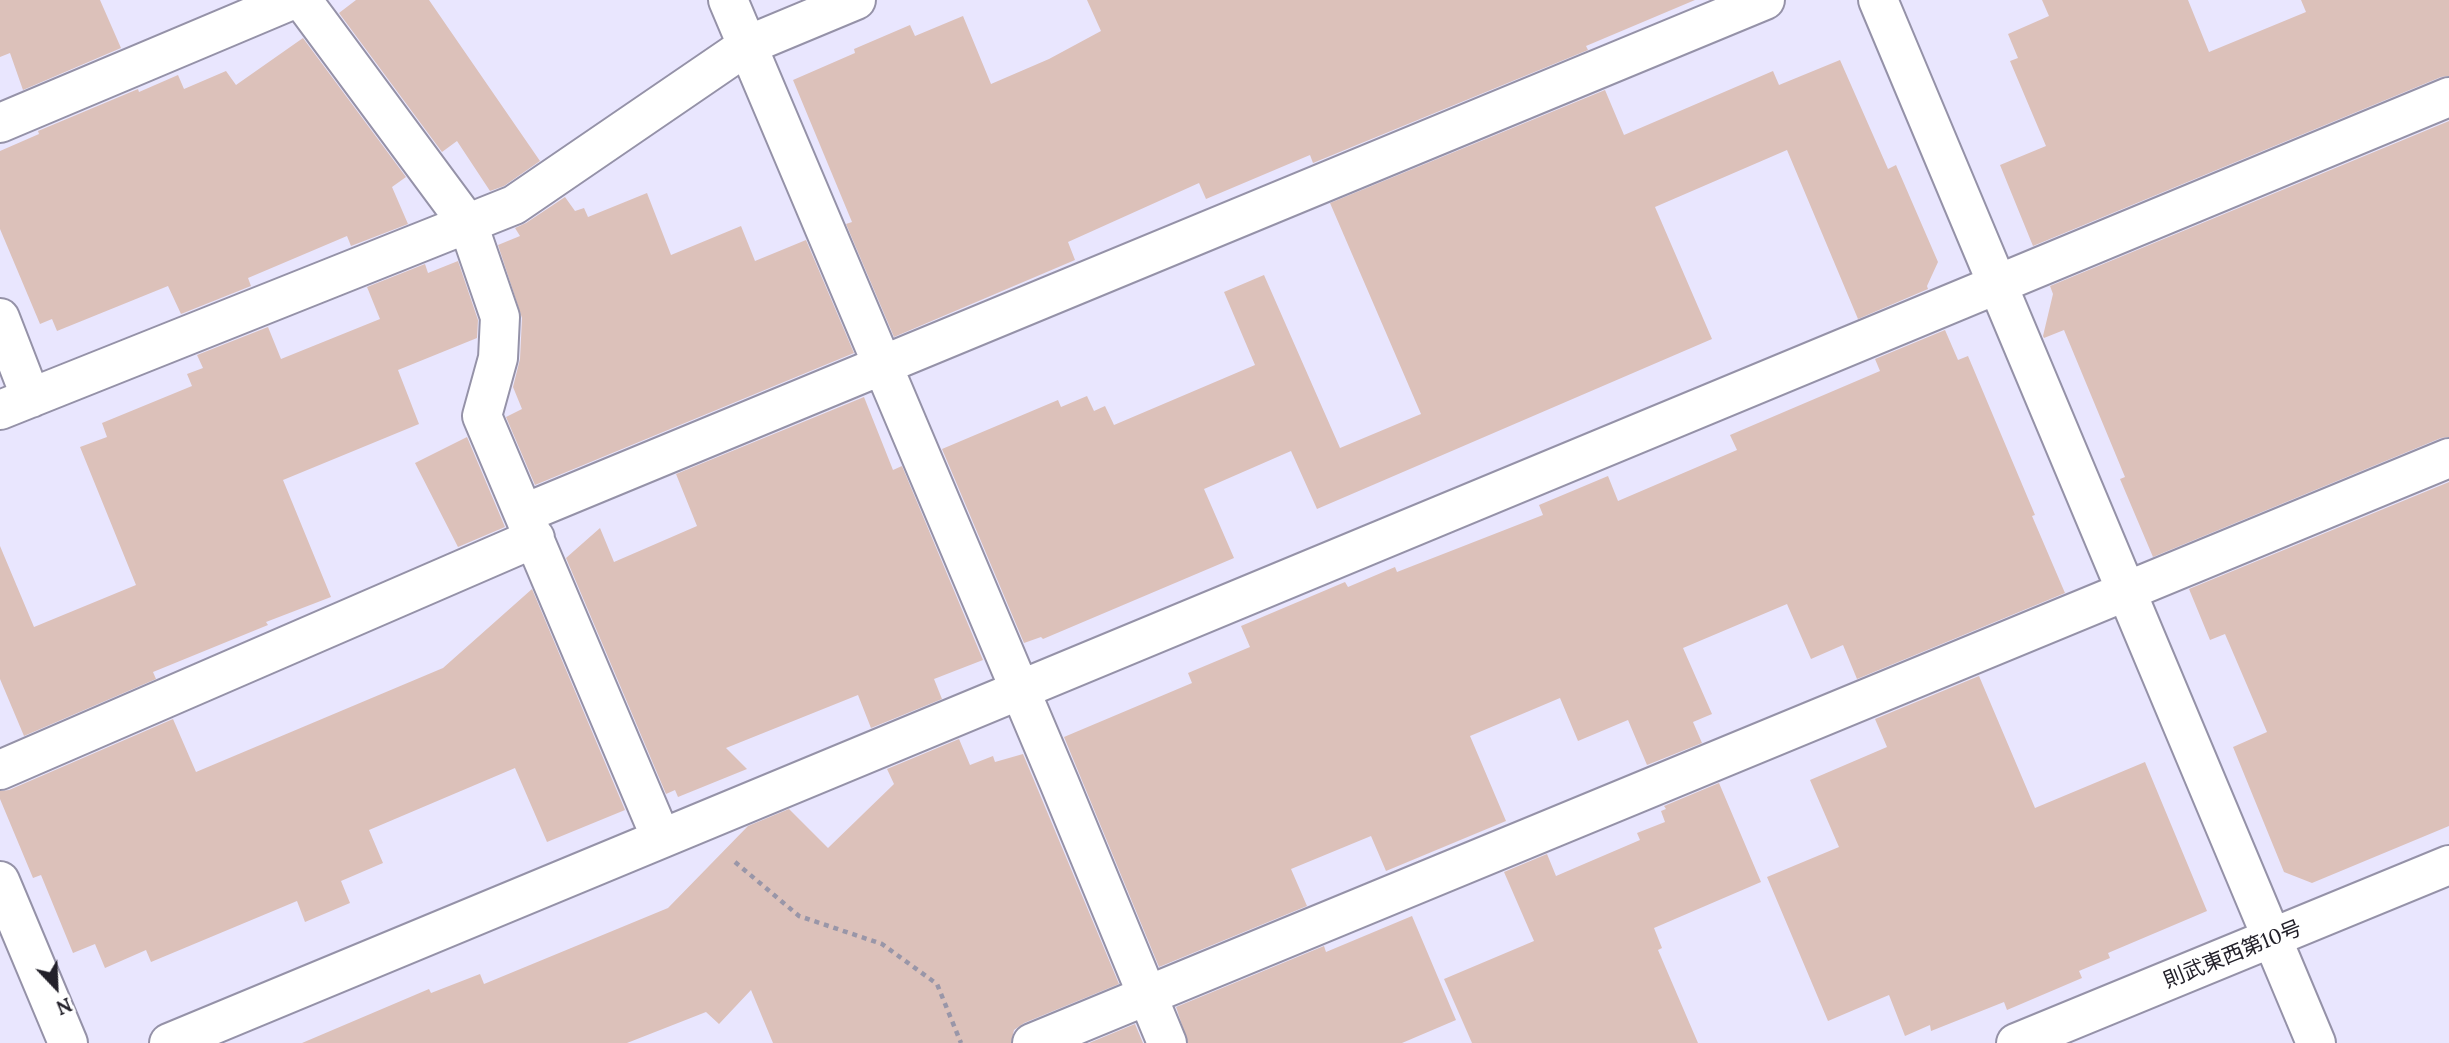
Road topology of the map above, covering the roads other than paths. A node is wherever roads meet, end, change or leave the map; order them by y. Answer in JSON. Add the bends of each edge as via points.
{"nodes":[{"id":1,"x":292,"y":0,"type":"edge"},
{"id":2,"x":302,"y":0,"type":"edge"},
{"id":3,"x":729,"y":0,"type":"edge"},
{"id":4,"x":856,"y":0,"type":"edge"},
{"id":5,"x":1765,"y":0,"type":"edge"},
{"id":6,"x":1878,"y":0,"type":"edge"},
{"id":7,"x":748,"y":45,"type":"junction"},
{"id":8,"x":2449,"y":97,"type":"edge"},
{"id":9,"x":0,"y":123,"type":"edge"},
{"id":10,"x":468,"y":224,"type":"junction"},
{"id":11,"x":1998,"y":285,"type":"junction"},
{"id":12,"x":0,"y":318,"type":"edge"},
{"id":13,"x":882,"y":365,"type":"junction"},
{"id":14,"x":16,"y":404,"type":"edge"},
{"id":15,"x":2449,"y":458,"type":"edge"},
{"id":16,"x":530,"y":526,"type":"junction"},
{"id":17,"x":2126,"y":591,"type":"junction"},
{"id":18,"x":1019,"y":691,"type":"junction"},
{"id":19,"x":0,"y":770,"type":"edge"},
{"id":20,"x":676,"y":832,"type":"junction"},
{"id":21,"x":2449,"y":865,"type":"edge"},
{"id":22,"x":0,"y":881,"type":"edge"},
{"id":23,"x":2272,"y":939,"type":"junction"},
{"id":24,"x":1148,"y":996,"type":"junction"},
{"id":25,"x":68,"y":1043,"type":"edge"},
{"id":26,"x":169,"y":1043,"type":"edge"},
{"id":27,"x":1032,"y":1043,"type":"edge"},
{"id":28,"x":1167,"y":1043,"type":"edge"},
{"id":29,"x":2016,"y":1043,"type":"edge"},
{"id":30,"x":2316,"y":1043,"type":"edge"}],
"edges":[{"from":1,"to":9,"type":"street"},
{"from":2,"to":10,"type":"street"},
{"from":3,"to":7,"type":"street"},
{"from":4,"to":7,"type":"street"},
{"from":5,"to":13,"type":"street"},
{"from":6,"to":11,"type":"street"},
{"from":7,"to":10,"type":"street","via":[[514,205]]},
{"from":7,"to":13,"type":"street"},
{"from":8,"to":11,"type":"street"},
{"from":10,"to":14,"type":"street"},
{"from":10,"to":16,"type":"street","via":[[500,317],[498,358],[482,416]]},
{"from":11,"to":17,"type":"street"},
{"from":11,"to":18,"type":"street"},
{"from":12,"to":14,"type":"street"},
{"from":13,"to":16,"type":"street"},
{"from":13,"to":18,"type":"street"},
{"from":15,"to":17,"type":"street"},
{"from":16,"to":19,"type":"street"},
{"from":16,"to":20,"type":"street"},
{"from":17,"to":23,"type":"street"},
{"from":17,"to":24,"type":"street"},
{"from":18,"to":20,"type":"street"},
{"from":18,"to":24,"type":"street"},
{"from":20,"to":26,"type":"street"},
{"from":21,"to":23,"type":"street","name":"則武東西第10号"},
{"from":22,"to":25,"type":"street"},
{"from":23,"to":29,"type":"street","name":"則武東西第10号"},
{"from":23,"to":30,"type":"street"},
{"from":24,"to":27,"type":"street"},
{"from":24,"to":28,"type":"street"}]}
